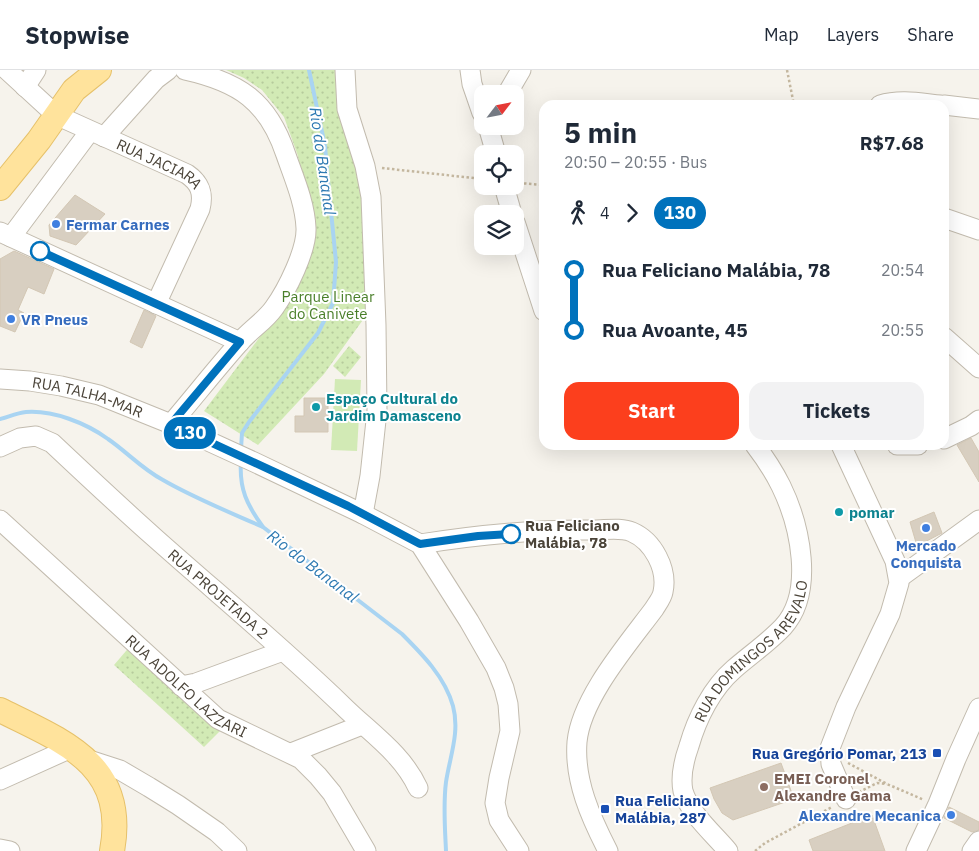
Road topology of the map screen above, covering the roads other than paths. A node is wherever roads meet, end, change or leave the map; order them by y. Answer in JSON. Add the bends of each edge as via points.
{"nodes":[{"id":1,"x":7,"y":70,"type":"edge"},
{"id":2,"x":36,"y":70,"type":"edge"},
{"id":3,"x":99,"y":70,"type":"edge"},
{"id":4,"x":168,"y":70,"type":"edge"},
{"id":5,"x":185,"y":70,"type":"edge"},
{"id":6,"x":345,"y":70,"type":"edge"},
{"id":7,"x":470,"y":70,"type":"edge"},
{"id":8,"x":520,"y":70,"type":"edge"},
{"id":9,"x":512,"y":85,"type":"edge"},
{"id":10,"x":25,"y":86,"type":"junction"},
{"id":11,"x":474,"y":90,"type":"edge"},
{"id":12,"x":949,"y":106,"type":"edge"},
{"id":13,"x":979,"y":109,"type":"edge"},
{"id":14,"x":56,"y":115,"type":"junction"},
{"id":15,"x":97,"y":134,"type":"junction"},
{"id":16,"x":1,"y":186,"type":"edge"},
{"id":17,"x":949,"y":220,"type":"edge"},
{"id":18,"x":979,"y":230,"type":"edge"},
{"id":19,"x":5,"y":235,"type":"edge"},
{"id":20,"x":524,"y":250,"type":"edge"},
{"id":21,"x":539,"y":296,"type":"edge"},
{"id":22,"x":156,"y":304,"type":"junction"},
{"id":23,"x":949,"y":341,"type":"edge"},
{"id":24,"x":240,"y":342,"type":"junction"},
{"id":25,"x":979,"y":368,"type":"edge"},
{"id":26,"x":0,"y":379,"type":"edge"},
{"id":27,"x":979,"y":420,"type":"edge"},
{"id":28,"x":171,"y":424,"type":"junction"},
{"id":29,"x":949,"y":437,"type":"edge"},
{"id":30,"x":0,"y":447,"type":"edge"},
{"id":31,"x":758,"y":450,"type":"edge"},
{"id":32,"x":847,"y":450,"type":"edge"},
{"id":33,"x":363,"y":514,"type":"junction"},
{"id":34,"x":0,"y":520,"type":"edge"},
{"id":35,"x":979,"y":520,"type":"edge"},
{"id":36,"x":420,"y":544,"type":"junction"},
{"id":37,"x":899,"y":578,"type":"junction"},
{"id":38,"x":283,"y":651,"type":"junction"},
{"id":39,"x":181,"y":686,"type":"junction"},
{"id":40,"x":979,"y":708,"type":"edge"},
{"id":41,"x":0,"y":710,"type":"edge"},
{"id":42,"x":362,"y":725,"type":"junction"},
{"id":43,"x":291,"y":753,"type":"junction"},
{"id":44,"x":79,"y":754,"type":"junction"},
{"id":45,"x":0,"y":780,"type":"edge"},
{"id":46,"x":418,"y":788,"type":"dead end"},
{"id":47,"x":846,"y":799,"type":"road end"},
{"id":48,"x":594,"y":824,"type":"junction"},
{"id":49,"x":979,"y":841,"type":"edge"},
{"id":50,"x":0,"y":849,"type":"edge"},
{"id":51,"x":10,"y":851,"type":"edge"},
{"id":52,"x":112,"y":851,"type":"edge"},
{"id":53,"x":237,"y":851,"type":"edge"},
{"id":54,"x":366,"y":851,"type":"edge"},
{"id":55,"x":519,"y":851,"type":"edge"},
{"id":56,"x":608,"y":851,"type":"edge"},
{"id":57,"x":623,"y":851,"type":"edge"},
{"id":58,"x":728,"y":851,"type":"edge"},
{"id":59,"x":916,"y":851,"type":"edge"},
{"id":60,"x":972,"y":851,"type":"edge"}],
"edges":[{"from":1,"to":10,"type":"street","name":"RUA JACIARA"},
{"from":2,"to":10,"type":"street"},
{"from":3,"to":14,"type":"main road","via":[[74,90]]},
{"from":4,"to":15,"type":"street"},
{"from":5,"to":24,"type":"street","via":[[226,82],[260,106],[282,144],[302,204],[306,230],[297,267],[275,308]]},
{"from":6,"to":33,"type":"street","via":[[347,109],[371,197],[377,335],[377,411]]},
{"from":7,"to":11,"type":"street"},
{"from":8,"to":9,"type":"street"},
{"from":10,"to":14,"type":"street","name":"RUA JACIARA"},
{"from":12,"to":13,"type":"street"},
{"from":14,"to":15,"type":"street","name":"RUA JACIARA"},
{"from":14,"to":16,"type":"main road"},
{"from":15,"to":19,"type":"street"},
{"from":15,"to":22,"type":"street","name":"RUA JACIARA","via":[[187,174],[201,188],[200,208]]},
{"from":17,"to":18,"type":"street"},
{"from":19,"to":22,"type":"street"},
{"from":20,"to":21,"type":"street"},
{"from":22,"to":24,"type":"street"},
{"from":23,"to":25,"type":"street"},
{"from":24,"to":28,"type":"street"},
{"from":26,"to":28,"type":"street","name":"RUA TALHA-MAR","via":[[38,382],[89,393]]},
{"from":27,"to":29,"type":"street"},
{"from":28,"to":33,"type":"street","name":"RUA TALHA-MAR"},
{"from":30,"to":38,"type":"street","name":"RUA PROJETADA 2","via":[[20,438],[36,436],[52,443]]},
{"from":31,"to":58,"type":"street","name":"RUA DOMINGOS AREVALO","via":[[781,486],[792,512],[800,556],[801,588],[794,612],[784,626],[717,687],[702,712],[685,759],[682,776],[687,798],[697,816]]},
{"from":32,"to":37,"type":"street","via":[[895,560]]},
{"from":33,"to":36,"type":"street","name":"RUA TALHA-MAR"},
{"from":34,"to":39,"type":"street","name":"RUA ADOLFO LAZZARI"},
{"from":35,"to":37,"type":"street"},
{"from":36,"to":48,"type":"street","via":[[478,536],[617,529],[631,532],[654,550],[664,578],[663,593],[591,698],[577,742],[582,790]]},
{"from":36,"to":55,"type":"street","via":[[469,621],[504,688],[510,731],[495,803],[499,820]]},
{"from":37,"to":47,"type":"street","via":[[890,614],[846,707],[829,753]]},
{"from":38,"to":39,"type":"street","via":[[196,684]]},
{"from":38,"to":42,"type":"street","name":"RUA PROJETADA 2"},
{"from":39,"to":43,"type":"street","name":"RUA ADOLFO LAZZARI","via":[[218,719]]},
{"from":40,"to":59,"type":"street"},
{"from":41,"to":44,"type":"main road"},
{"from":42,"to":43,"type":"street"},
{"from":42,"to":46,"type":"street","name":"RUA PROJETADA 2","via":[[402,761]]},
{"from":43,"to":54,"type":"street","name":"RUA ADOLFO LAZZARI","via":[[332,793]]},
{"from":44,"to":45,"type":"street"},
{"from":44,"to":52,"type":"main road","via":[[99,774],[113,805],[116,830]]},
{"from":44,"to":53,"type":"street","via":[[120,770],[156,791],[217,832]]},
{"from":48,"to":56,"type":"street"},
{"from":48,"to":57,"type":"street"},
{"from":49,"to":60,"type":"street"},
{"from":50,"to":51,"type":"street"}]}
